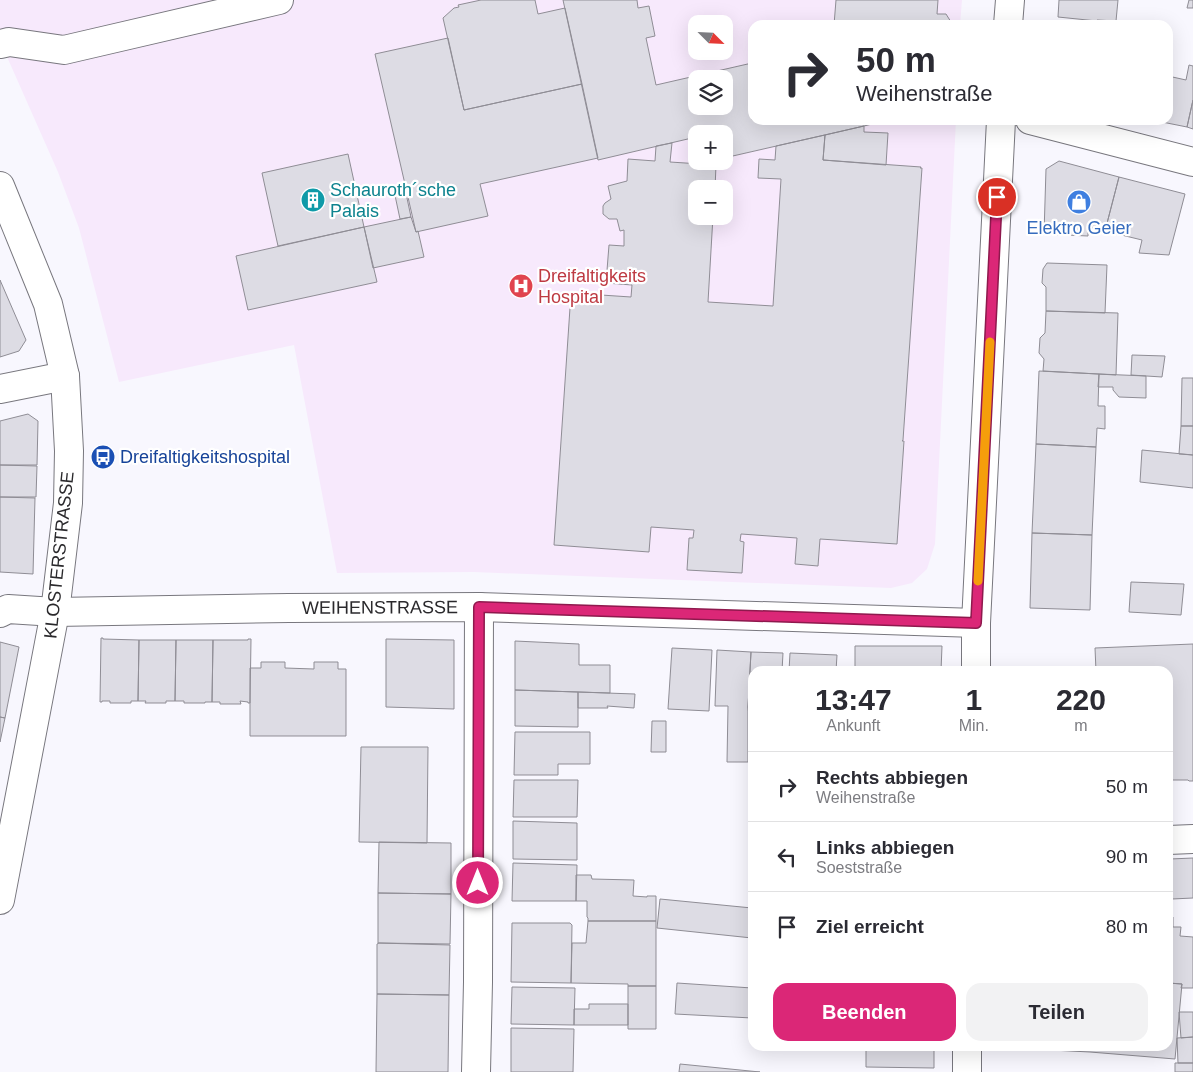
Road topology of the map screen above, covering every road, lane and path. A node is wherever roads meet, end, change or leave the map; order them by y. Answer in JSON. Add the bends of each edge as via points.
{"nodes":[{"id":1,"x":279,"y":0,"type":"edge"},
{"id":2,"x":1010,"y":0,"type":"edge"},
{"id":3,"x":1008,"y":20,"type":"edge"},
{"id":4,"x":0,"y":44,"type":"edge"},
{"id":5,"x":1001,"y":125,"type":"edge"},
{"id":6,"x":1049,"y":125,"type":"edge"},
{"id":7,"x":1193,"y":162,"type":"edge"},
{"id":8,"x":0,"y":186,"type":"edge"},
{"id":9,"x":65,"y":376,"type":"junction"},
{"id":10,"x":0,"y":389,"type":"edge"},
{"id":11,"x":479,"y":607,"type":"junction"},
{"id":12,"x":55,"y":612,"type":"junction"},
{"id":13,"x":0,"y":613,"type":"edge"},
{"id":14,"x":976,"y":623,"type":"junction"},
{"id":15,"x":976,"y":666,"type":"edge"},
{"id":16,"x":1193,"y":839,"type":"edge"},
{"id":17,"x":1173,"y":840,"type":"edge"},
{"id":18,"x":0,"y":900,"type":"edge"},
{"id":19,"x":967,"y":1051,"type":"edge"},
{"id":20,"x":476,"y":1072,"type":"edge"},
{"id":21,"x":967,"y":1072,"type":"edge"}],
"edges":[{"from":1,"to":4,"type":"street","via":[[64,50],[9,42]]},
{"from":2,"to":3,"type":"street"},
{"from":5,"to":14,"type":"street"},
{"from":6,"to":7,"type":"street"},
{"from":8,"to":9,"type":"street","name":"KLOSTERSTRASSE","via":[[48,304]]},
{"from":9,"to":10,"type":"street"},
{"from":9,"to":12,"type":"street","name":"KLOSTERSTRASSE","via":[[68,503]]},
{"from":11,"to":12,"type":"street","name":"WEIHENSTRASSE"},
{"from":11,"to":14,"type":"street","name":"WEIHENSTRASSE"},
{"from":11,"to":20,"type":"street"},
{"from":12,"to":13,"type":"street","name":"WEIHENSTRASSE","via":[[8,609]]},
{"from":12,"to":18,"type":"street","name":"KLOSTERSTRASSE"},
{"from":14,"to":15,"type":"street"},
{"from":16,"to":17,"type":"street"},
{"from":19,"to":21,"type":"street"}]}
